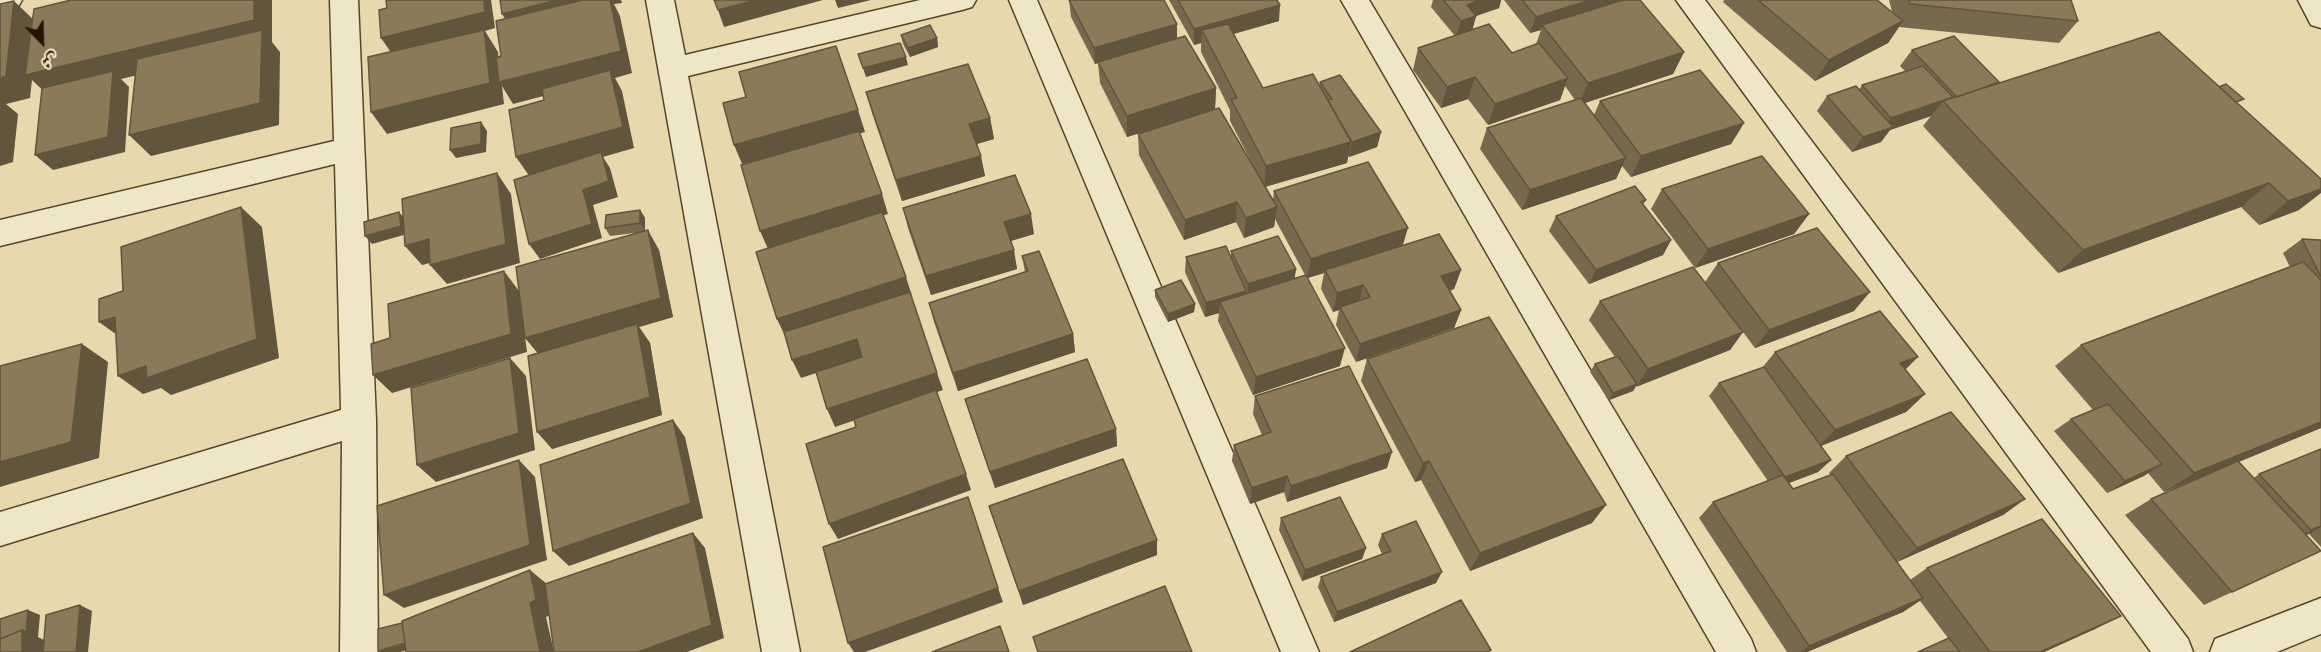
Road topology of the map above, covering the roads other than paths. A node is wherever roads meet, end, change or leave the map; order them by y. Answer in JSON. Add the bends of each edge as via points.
{"nodes":[{"id":1,"x":8,"y":0,"type":"edge"},
{"id":2,"x":344,"y":0,"type":"edge"},
{"id":3,"x":660,"y":0,"type":"edge"},
{"id":4,"x":962,"y":0,"type":"edge"},
{"id":5,"x":1023,"y":0,"type":"edge"},
{"id":6,"x":1355,"y":0,"type":"edge"},
{"id":7,"x":1690,"y":0,"type":"edge"},
{"id":8,"x":2312,"y":0,"type":"edge"},
{"id":9,"x":0,"y":2,"type":"edge"},
{"id":10,"x":2321,"y":18,"type":"edge"},
{"id":11,"x":672,"y":69,"type":"junction"},
{"id":12,"x":350,"y":149,"type":"junction"},
{"id":13,"x":0,"y":233,"type":"edge"},
{"id":14,"x":359,"y":420,"type":"junction"},
{"id":15,"x":0,"y":529,"type":"edge"},
{"id":16,"x":2321,"y":616,"type":"edge"},
{"id":17,"x":359,"y":652,"type":"edge"},
{"id":18,"x":781,"y":652,"type":"edge"},
{"id":19,"x":1300,"y":652,"type":"edge"},
{"id":20,"x":1737,"y":652,"type":"edge"},
{"id":21,"x":2174,"y":652,"type":"edge"},
{"id":22,"x":2229,"y":652,"type":"edge"}],
"edges":[{"from":1,"to":9,"type":"street"},
{"from":2,"to":12,"type":"street"},
{"from":3,"to":11,"type":"street"},
{"from":4,"to":11,"type":"street"},
{"from":5,"to":19,"type":"street"},
{"from":6,"to":20,"type":"street"},
{"from":7,"to":21,"type":"street"},
{"from":8,"to":10,"type":"street"},
{"from":11,"to":18,"type":"street"},
{"from":12,"to":13,"type":"street"},
{"from":12,"to":14,"type":"street"},
{"from":14,"to":15,"type":"street"},
{"from":14,"to":17,"type":"street"},
{"from":16,"to":22,"type":"street"}]}
